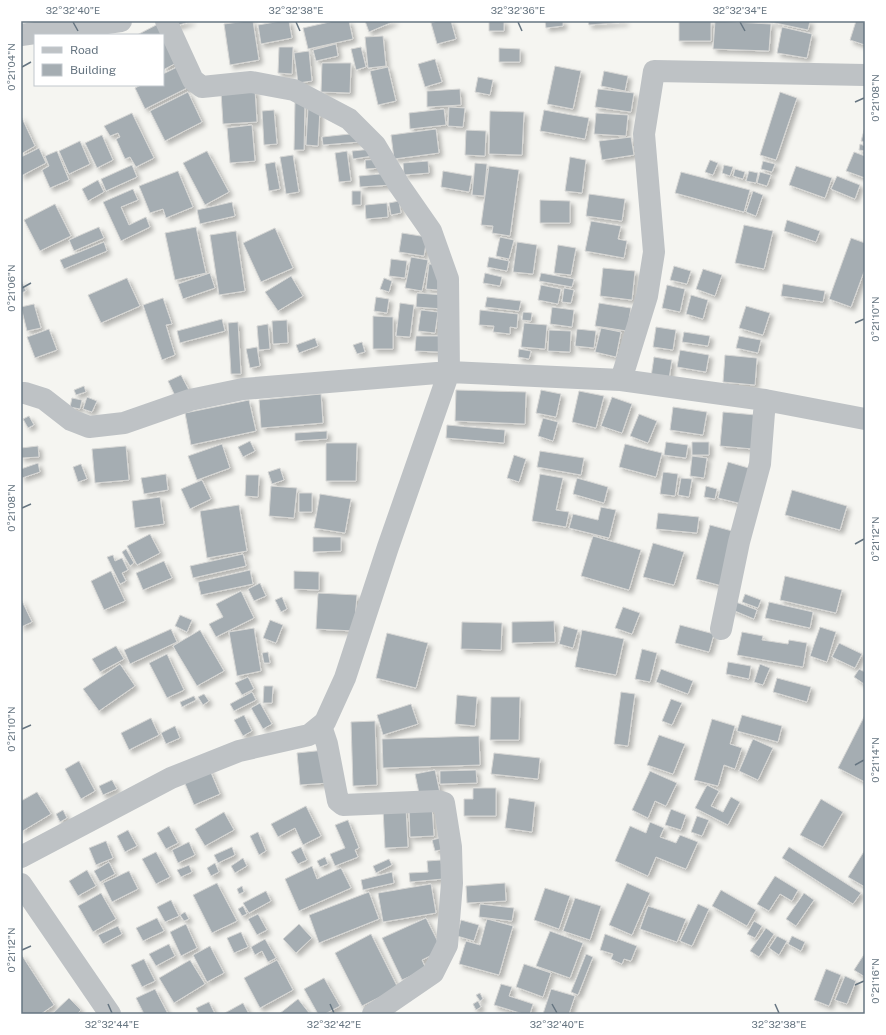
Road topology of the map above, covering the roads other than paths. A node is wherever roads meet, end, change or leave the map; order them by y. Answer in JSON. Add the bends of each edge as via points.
{"nodes":[{"id":1,"x":121,"y":21,"type":"edge"},
{"id":2,"x":166,"y":21,"type":"edge"},
{"id":3,"x":23,"y":30,"type":"edge"},
{"id":4,"x":865,"y":74,"type":"edge"},
{"id":5,"x":449,"y":372,"type":"junction"},
{"id":6,"x":621,"y":380,"type":"junction"},
{"id":7,"x":21,"y":394,"type":"edge"},
{"id":8,"x":765,"y":400,"type":"junction"},
{"id":9,"x":865,"y":419,"type":"edge"},
{"id":10,"x":721,"y":629,"type":"dead end"},
{"id":11,"x":321,"y":726,"type":"junction"},
{"id":12,"x":21,"y":857,"type":"edge"},
{"id":13,"x":21,"y":884,"type":"edge"},
{"id":14,"x":110,"y":1014,"type":"edge"},
{"id":15,"x":373,"y":1014,"type":"edge"}],
"edges":[{"from":1,"to":3,"type":"street"},
{"from":2,"to":5,"type":"street","via":[[193,80],[202,87],[251,82],[294,90],[348,119],[375,145],[399,185],[432,231],[448,278]]},
{"from":4,"to":6,"type":"street","via":[[654,71],[644,134],[654,252],[647,296]]},
{"from":5,"to":6,"type":"street"},
{"from":5,"to":7,"type":"street","via":[[244,389],[190,400],[124,423],[89,427],[71,420],[44,399]]},
{"from":5,"to":11,"type":"street","via":[[345,678]]},
{"from":6,"to":8,"type":"street"},
{"from":8,"to":9,"type":"street"},
{"from":8,"to":10,"type":"street","via":[[760,464],[739,542]]},
{"from":11,"to":12,"type":"street","via":[[309,735],[239,751],[171,778]]},
{"from":11,"to":15,"type":"street","via":[[338,801],[343,805],[438,801],[444,803],[446,814],[451,847],[452,882],[447,945],[433,973]]},
{"from":13,"to":14,"type":"street"}]}
